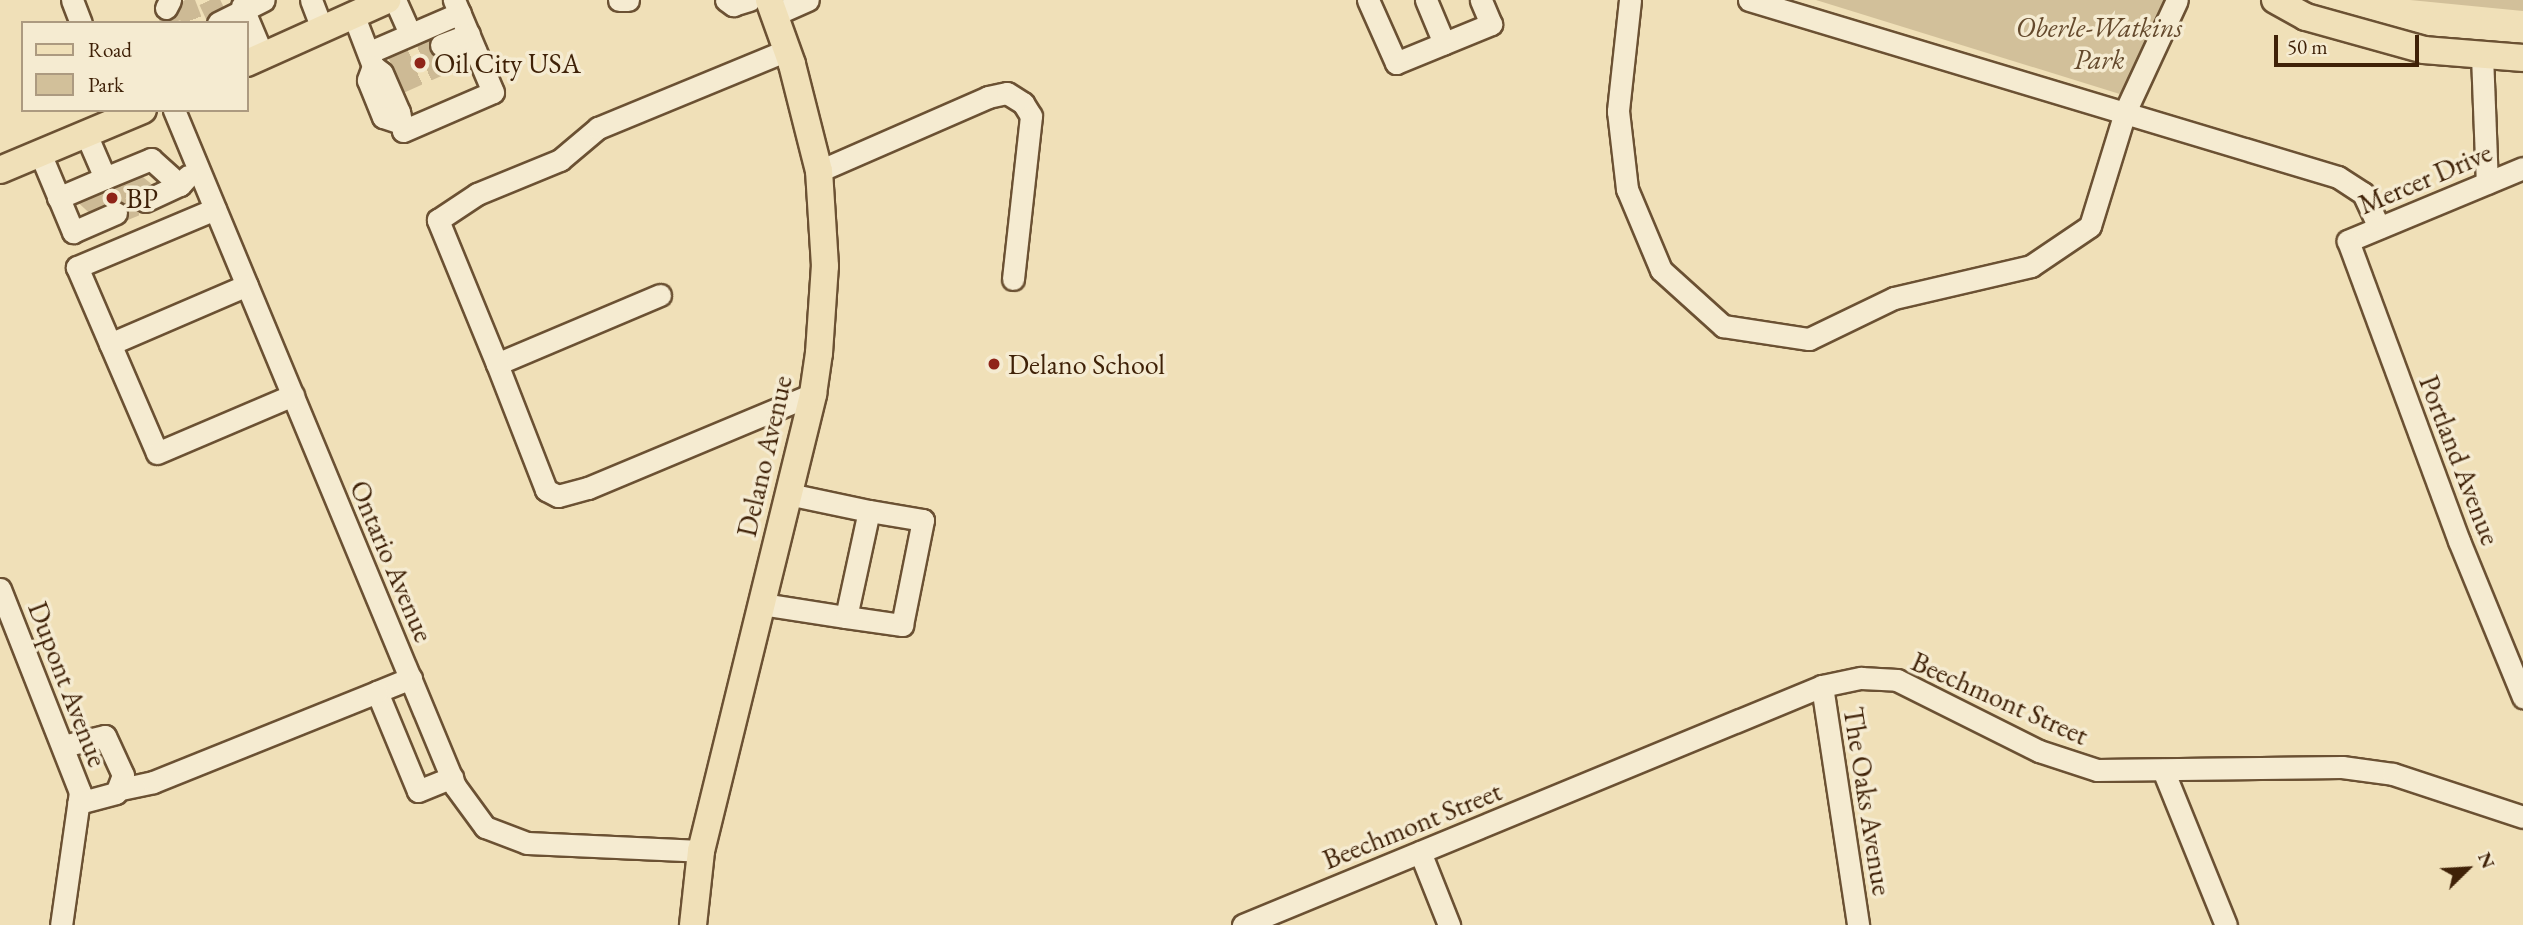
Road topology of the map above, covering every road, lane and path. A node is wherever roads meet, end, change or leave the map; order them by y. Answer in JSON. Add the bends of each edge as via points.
{"nodes":[{"id":1,"x":72,"y":0,"type":"edge"},
{"id":2,"x":264,"y":0,"type":"edge"},
{"id":3,"x":311,"y":0,"type":"edge"},
{"id":4,"x":387,"y":0,"type":"edge"},
{"id":5,"x":395,"y":0,"type":"edge"},
{"id":6,"x":619,"y":0,"type":"edge"},
{"id":7,"x":628,"y":0,"type":"edge"},
{"id":8,"x":726,"y":0,"type":"edge"},
{"id":9,"x":749,"y":0,"type":"edge"},
{"id":10,"x":808,"y":0,"type":"edge"},
{"id":11,"x":1368,"y":0,"type":"edge"},
{"id":12,"x":1426,"y":0,"type":"edge"},
{"id":13,"x":1482,"y":0,"type":"edge"},
{"id":14,"x":1630,"y":0,"type":"edge"},
{"id":15,"x":1749,"y":0,"type":"edge"},
{"id":16,"x":2177,"y":0,"type":"edge"},
{"id":17,"x":2275,"y":0,"type":"edge"},
{"id":18,"x":457,"y":7,"type":"edge"},
{"id":19,"x":771,"y":8,"type":"edge"},
{"id":20,"x":243,"y":9,"type":"junction"},
{"id":21,"x":353,"y":14,"type":"junction"},
{"id":22,"x":80,"y":21,"type":"edge"},
{"id":23,"x":218,"y":21,"type":"edge"},
{"id":24,"x":246,"y":21,"type":"edge"},
{"id":25,"x":323,"y":28,"type":"junction"},
{"id":26,"x":248,"y":30,"type":"edge"},
{"id":27,"x":410,"y":34,"type":"junction"},
{"id":28,"x":472,"y":42,"type":"junction"},
{"id":29,"x":1444,"y":43,"type":"junction"},
{"id":30,"x":787,"y":50,"type":"junction"},
{"id":31,"x":445,"y":53,"type":"tunnel mouth"},
{"id":32,"x":2482,"y":55,"type":"junction"},
{"id":33,"x":2523,"y":58,"type":"edge"},
{"id":34,"x":255,"y":59,"type":"edge"},
{"id":35,"x":384,"y":71,"type":"junction"},
{"id":36,"x":175,"y":112,"type":"edge"},
{"id":37,"x":2125,"y":113,"type":"junction"},
{"id":38,"x":126,"y":114,"type":"edge"},
{"id":39,"x":86,"y":134,"type":"junction"},
{"id":40,"x":40,"y":153,"type":"junction"},
{"id":41,"x":197,"y":165,"type":"junction"},
{"id":42,"x":2523,"y":168,"type":"edge"},
{"id":43,"x":0,"y":170,"type":"edge"},
{"id":44,"x":819,"y":171,"type":"junction"},
{"id":45,"x":2487,"y":183,"type":"junction"},
{"id":46,"x":180,"y":185,"type":"junction"},
{"id":47,"x":115,"y":193,"type":"junction"},
{"id":48,"x":58,"y":198,"type":"junction"},
{"id":49,"x":215,"y":209,"type":"junction"},
{"id":50,"x":2379,"y":228,"type":"junction"},
{"id":51,"x":2348,"y":241,"type":"joint"},
{"id":52,"x":1013,"y":279,"type":"dead end"},
{"id":53,"x":247,"y":285,"type":"junction"},
{"id":54,"x":660,"y":295,"type":"dead end"},
{"id":55,"x":110,"y":344,"type":"junction"},
{"id":56,"x":497,"y":364,"type":"junction"},
{"id":57,"x":813,"y":394,"type":"junction"},
{"id":58,"x":293,"y":395,"type":"junction"},
{"id":59,"x":788,"y":494,"type":"junction"},
{"id":60,"x":869,"y":511,"type":"junction"},
{"id":61,"x":0,"y":589,"type":"edge"},
{"id":62,"x":762,"y":604,"type":"junction"},
{"id":63,"x":846,"y":617,"type":"junction"},
{"id":64,"x":411,"y":678,"type":"junction"},
{"id":65,"x":1822,"y":686,"type":"junction"},
{"id":66,"x":377,"y":692,"type":"junction"},
{"id":67,"x":2523,"y":697,"type":"edge"},
{"id":68,"x":63,"y":746,"type":"junction"},
{"id":69,"x":2163,"y":770,"type":"junction"},
{"id":70,"x":452,"y":777,"type":"junction"},
{"id":71,"x":121,"y":789,"type":"junction"},
{"id":72,"x":78,"y":803,"type":"junction"},
{"id":73,"x":2523,"y":817,"type":"edge"},
{"id":74,"x":701,"y":851,"type":"junction"},
{"id":75,"x":1420,"y":852,"type":"junction"},
{"id":76,"x":61,"y":925,"type":"edge"},
{"id":77,"x":693,"y":925,"type":"edge"},
{"id":78,"x":1242,"y":925,"type":"edge"},
{"id":79,"x":1450,"y":925,"type":"edge"},
{"id":80,"x":1858,"y":925,"type":"edge"},
{"id":81,"x":2226,"y":925,"type":"edge"}],
"edges":[{"from":1,"to":22,"type":"street"},
{"from":2,"to":20,"type":"street"},
{"from":3,"to":25,"type":"street"},
{"from":4,"to":21,"type":"main road"},
{"from":5,"to":27,"type":"street"},
{"from":6,"to":7,"type":"street"},
{"from":8,"to":9,"type":"street","via":[[733,5]]},
{"from":10,"to":19,"type":"street"},
{"from":11,"to":29,"type":"street","via":[[1396,63]]},
{"from":12,"to":29,"type":"street"},
{"from":13,"to":29,"type":"street","via":[[1491,24]]},
{"from":14,"to":37,"type":"street","via":[[1618,111],[1627,189],[1661,270],[1723,326],[1809,339],[1894,298],[2031,266],[2090,226]]},
{"from":15,"to":37,"type":"street"},
{"from":16,"to":37,"type":"street"},
{"from":17,"to":32,"type":"main road","via":[[2306,17],[2424,50]]},
{"from":18,"to":27,"type":"street"},
{"from":18,"to":28,"type":"street"},
{"from":19,"to":30,"type":"main road","name":"Delano Avenue"},
{"from":20,"to":23,"type":"street"},
{"from":20,"to":24,"type":"street"},
{"from":21,"to":25,"type":"main road"},
{"from":21,"to":35,"type":"street"},
{"from":25,"to":34,"type":"main road"},
{"from":26,"to":34,"type":"street"},
{"from":27,"to":35,"type":"street"},
{"from":28,"to":31,"type":"street"},
{"from":28,"to":35,"type":"street","via":[[493,92],[403,131]]},
{"from":30,"to":44,"type":"main road","name":"Delano Avenue"},
{"from":30,"to":56,"type":"street","via":[[598,128],[560,160],[477,194],[438,220]]},
{"from":32,"to":33,"type":"main road"},
{"from":32,"to":45,"type":"street"},
{"from":36,"to":41,"type":"street","name":"Ontario Avenue"},
{"from":37,"to":50,"type":"street","via":[[2338,177],[2363,193]]},
{"from":38,"to":39,"type":"main road"},
{"from":39,"to":40,"type":"main road"},
{"from":39,"to":47,"type":"street"},
{"from":40,"to":43,"type":"main road"},
{"from":40,"to":48,"type":"street"},
{"from":41,"to":46,"type":"street"},
{"from":41,"to":49,"type":"street","name":"Ontario Avenue"},
{"from":42,"to":45,"type":"street","name":"Mercer Drive"},
{"from":44,"to":52,"type":"street","via":[[988,97],[1007,93],[1023,103],[1031,116]]},
{"from":44,"to":57,"type":"main road","name":"Delano Avenue","via":[[825,266]]},
{"from":45,"to":50,"type":"street","name":"Mercer Drive"},
{"from":46,"to":47,"type":"street"},
{"from":46,"to":47,"type":"street","via":[[151,159]]},
{"from":47,"to":48,"type":"street"},
{"from":47,"to":48,"type":"street","via":[[72,232]]},
{"from":49,"to":53,"type":"street","name":"Ontario Avenue"},
{"from":49,"to":55,"type":"street","via":[[78,267]]},
{"from":50,"to":51,"type":"street","name":"Mercer Drive"},
{"from":51,"to":67,"type":"street","name":"Portland Avenue","via":[[2459,541]]},
{"from":53,"to":55,"type":"street"},
{"from":53,"to":58,"type":"street","name":"Ontario Avenue"},
{"from":54,"to":56,"type":"street"},
{"from":55,"to":58,"type":"street","via":[[156,453]]},
{"from":56,"to":57,"type":"street","via":[[546,490],[558,496],[588,488]]},
{"from":57,"to":59,"type":"main road","name":"Delano Avenue"},
{"from":58,"to":64,"type":"street","name":"Ontario Avenue"},
{"from":59,"to":60,"type":"street"},
{"from":59,"to":62,"type":"main road","name":"Delano Avenue"},
{"from":60,"to":63,"type":"street"},
{"from":60,"to":63,"type":"street","via":[[923,520],[902,625]]},
{"from":61,"to":68,"type":"street","name":"Dupont Avenue"},
{"from":62,"to":63,"type":"street"},
{"from":62,"to":74,"type":"main road","name":"Delano Avenue"},
{"from":64,"to":66,"type":"street"},
{"from":64,"to":70,"type":"street","name":"Ontario Avenue"},
{"from":65,"to":69,"type":"street","name":"Beechmont Street","via":[[1861,678],[1897,680],[2077,765],[2119,771]]},
{"from":65,"to":75,"type":"street","name":"Beechmont Street"},
{"from":65,"to":80,"type":"street","name":"The Oaks Avenue"},
{"from":66,"to":70,"type":"street","via":[[418,791]]},
{"from":66,"to":71,"type":"street","via":[[153,782]]},
{"from":68,"to":71,"type":"street","via":[[105,736],[121,768]]},
{"from":68,"to":72,"type":"street","name":"Dupont Avenue","via":[[80,792]]},
{"from":69,"to":73,"type":"street","name":"Beechmont Street","via":[[2342,767],[2393,774]]},
{"from":69,"to":81,"type":"street"},
{"from":70,"to":74,"type":"street","name":"Ontario Avenue","via":[[485,827],[527,843]]},
{"from":71,"to":72,"type":"street"},
{"from":72,"to":76,"type":"street","name":"Dupont Avenue"},
{"from":74,"to":77,"type":"main road","name":"Delano Avenue"},
{"from":75,"to":78,"type":"street","name":"Beechmont Street"},
{"from":75,"to":79,"type":"street"}]}
